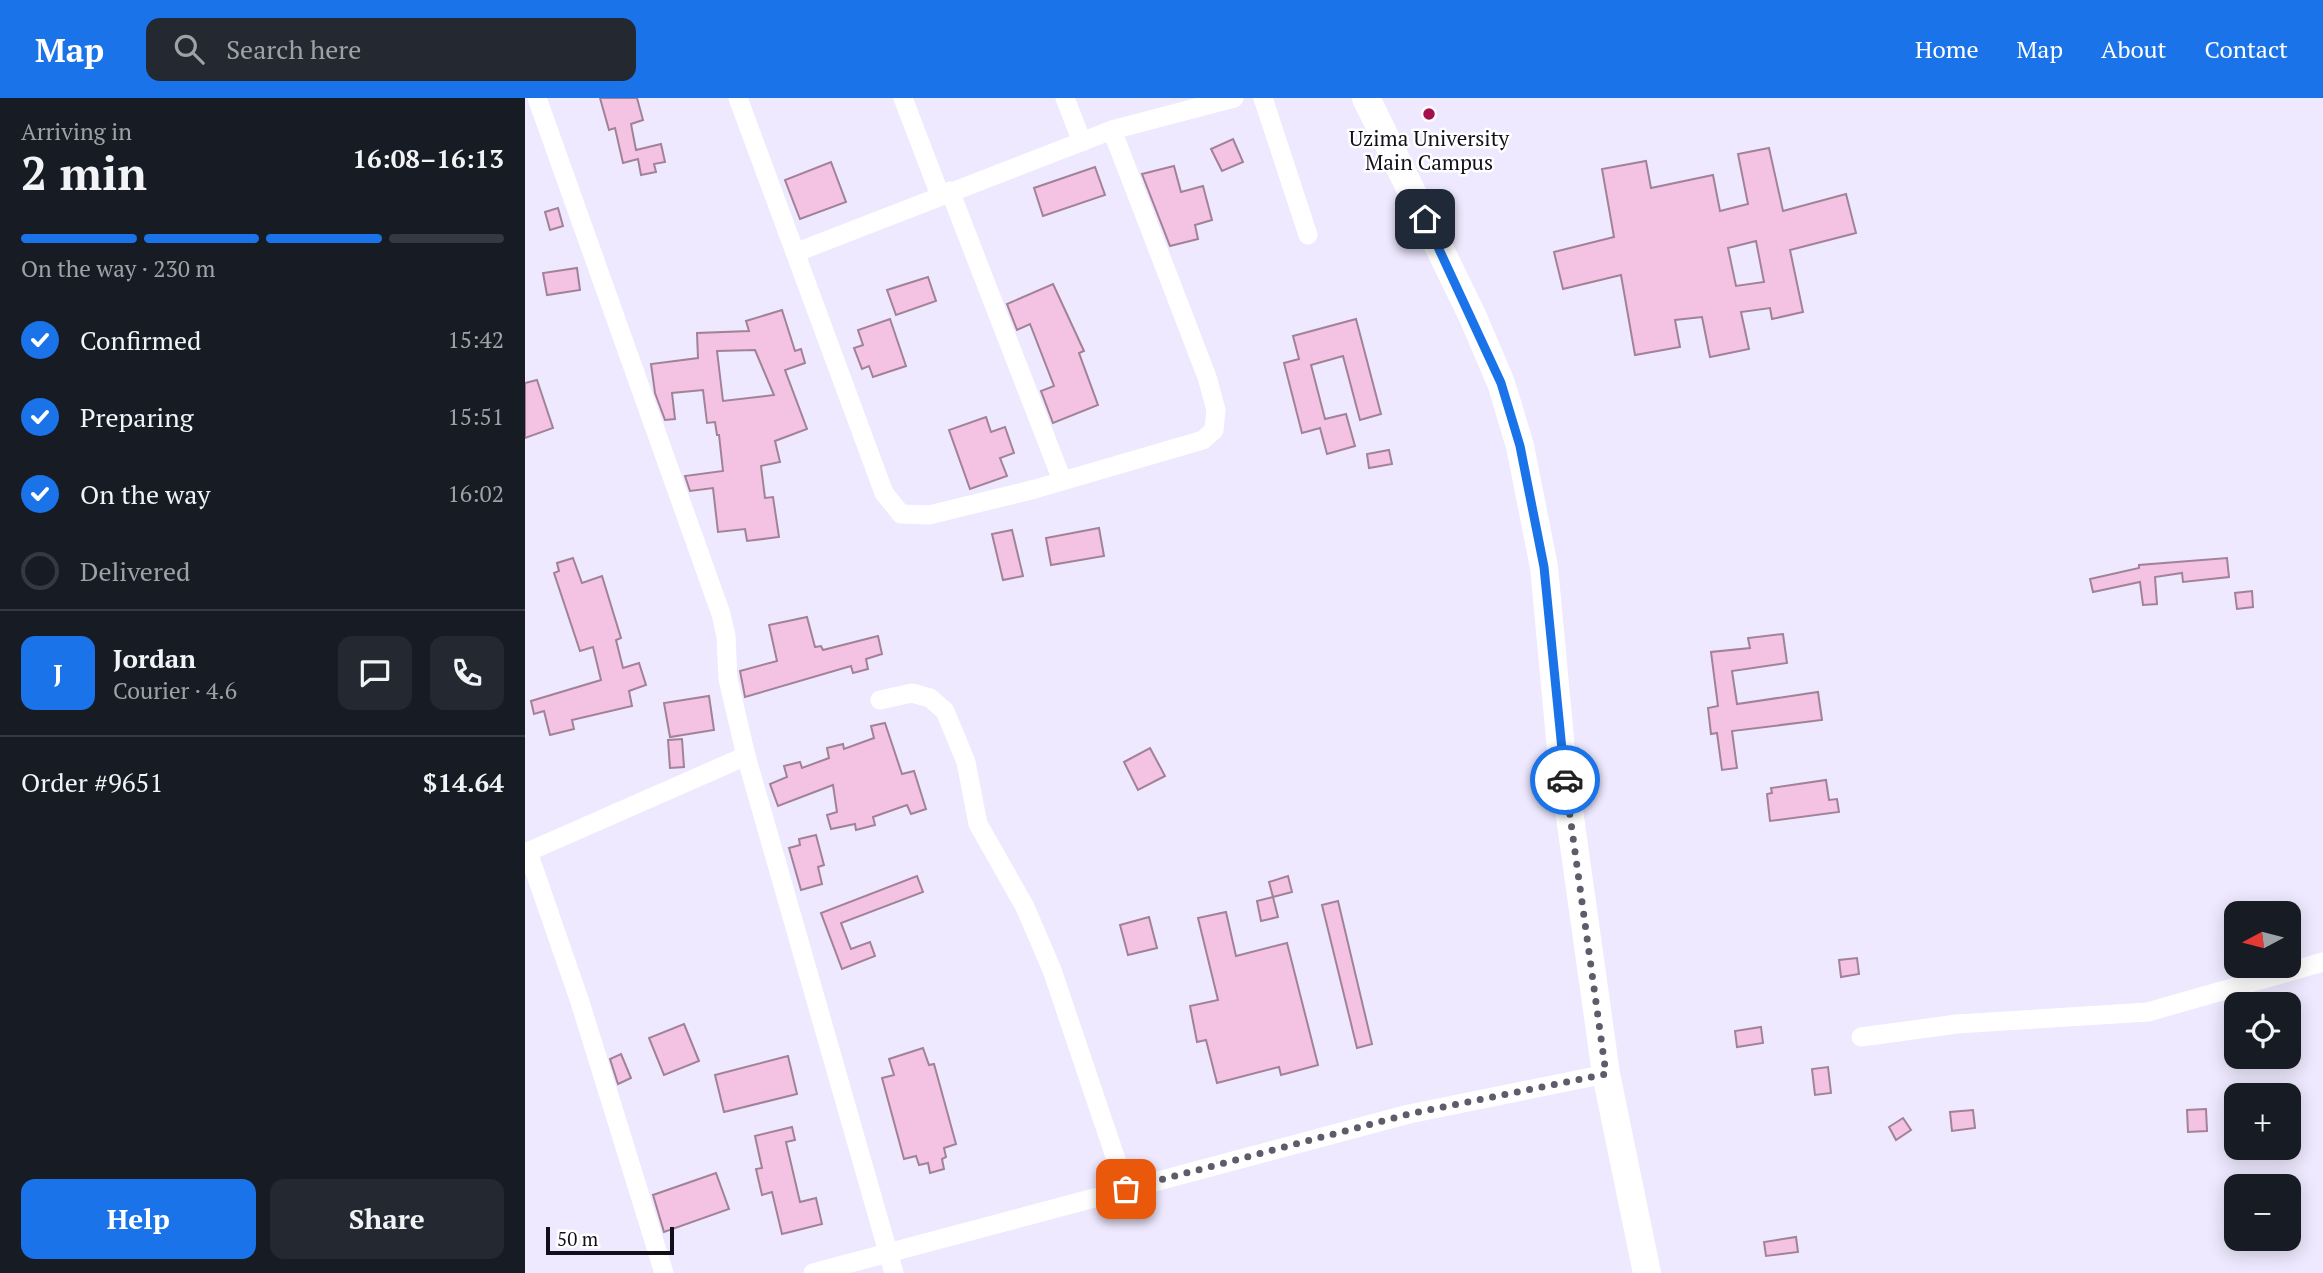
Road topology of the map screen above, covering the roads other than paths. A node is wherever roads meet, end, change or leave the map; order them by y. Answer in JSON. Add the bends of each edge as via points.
{"nodes":[{"id":1,"x":537,"y":98,"type":"edge"},
{"id":2,"x":738,"y":98,"type":"edge"},
{"id":3,"x":903,"y":98,"type":"edge"},
{"id":4,"x":1065,"y":98,"type":"edge"},
{"id":5,"x":1234,"y":98,"type":"edge"},
{"id":6,"x":1263,"y":98,"type":"edge"},
{"id":7,"x":1366,"y":98,"type":"edge"},
{"id":8,"x":1112,"y":130,"type":"junction"},
{"id":9,"x":1082,"y":142,"type":"junction"},
{"id":10,"x":945,"y":193,"type":"junction"},
{"id":11,"x":1308,"y":234,"type":"dead end"},
{"id":12,"x":797,"y":252,"type":"junction"},
{"id":13,"x":1062,"y":480,"type":"junction"},
{"id":14,"x":880,"y":700,"type":"dead end"},
{"id":15,"x":746,"y":756,"type":"junction"},
{"id":16,"x":526,"y":852,"type":"edge"},
{"id":17,"x":2323,"y":962,"type":"edge"},
{"id":18,"x":1861,"y":1037,"type":"dead end"},
{"id":19,"x":1606,"y":1074,"type":"junction"},
{"id":20,"x":1126,"y":1189,"type":"junction"},
{"id":21,"x":889,"y":1251,"type":"junction"},
{"id":22,"x":664,"y":1273,"type":"edge"},
{"id":23,"x":813,"y":1273,"type":"edge"},
{"id":24,"x":894,"y":1273,"type":"edge"},
{"id":25,"x":1647,"y":1273,"type":"edge"}],
"edges":[{"from":1,"to":15,"type":"street","via":[[721,614],[728,679]]},
{"from":2,"to":12,"type":"street"},
{"from":3,"to":10,"type":"street"},
{"from":4,"to":9,"type":"street"},
{"from":5,"to":8,"type":"street"},
{"from":6,"to":11,"type":"street"},
{"from":7,"to":19,"type":"main road","via":[[1472,315],[1501,383],[1520,446],[1544,567],[1562,760]]},
{"from":8,"to":9,"type":"street"},
{"from":8,"to":13,"type":"street","via":[[1207,377],[1216,410],[1214,430],[1203,440]]},
{"from":9,"to":10,"type":"street"},
{"from":10,"to":12,"type":"street"},
{"from":10,"to":13,"type":"street"},
{"from":12,"to":13,"type":"street","via":[[884,493],[901,514],[929,515]]},
{"from":14,"to":20,"type":"street","via":[[912,693],[930,698],[945,711],[966,762],[978,824],[1025,908],[1052,970]]},
{"from":15,"to":16,"type":"street"},
{"from":15,"to":21,"type":"street"},
{"from":16,"to":22,"type":"street","via":[[580,1002]]},
{"from":17,"to":18,"type":"street","via":[[2148,1013],[1957,1024]]},
{"from":19,"to":20,"type":"street","via":[[1409,1114]]},
{"from":19,"to":25,"type":"main road"},
{"from":20,"to":21,"type":"street"},
{"from":21,"to":23,"type":"street"},
{"from":21,"to":24,"type":"street"}]}
